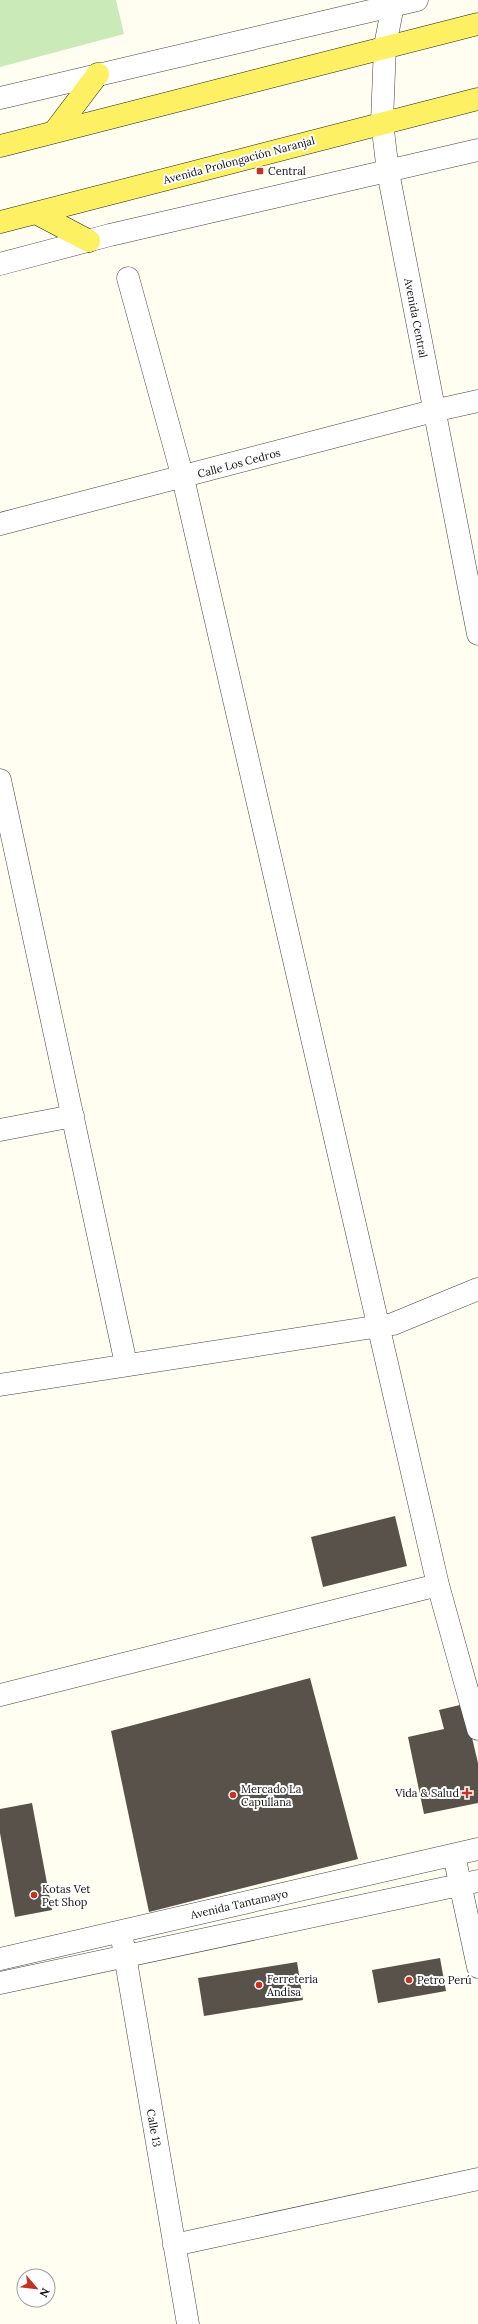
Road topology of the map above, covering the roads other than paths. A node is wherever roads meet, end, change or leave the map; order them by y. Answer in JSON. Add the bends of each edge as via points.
{"nodes":[{"id":1,"x":417,"y":0,"type":"edge"},
{"id":2,"x":394,"y":3,"type":"edge"},
{"id":3,"x":478,"y":24,"type":"edge"},
{"id":4,"x":385,"y":46,"type":"junction"},
{"id":5,"x":98,"y":74,"type":"junction"},
{"id":6,"x":0,"y":98,"type":"edge"},
{"id":7,"x":478,"y":99,"type":"edge"},
{"id":8,"x":382,"y":122,"type":"junction"},
{"id":9,"x":54,"y":132,"type":"junction"},
{"id":10,"x":0,"y":146,"type":"edge"},
{"id":11,"x":478,"y":150,"type":"edge"},
{"id":12,"x":388,"y":172,"type":"junction"},
{"id":13,"x":36,"y":213,"type":"junction"},
{"id":14,"x":0,"y":222,"type":"edge"},
{"id":15,"x":89,"y":241,"type":"junction"},
{"id":16,"x":0,"y":264,"type":"edge"},
{"id":17,"x":128,"y":278,"type":"dead end"},
{"id":18,"x":478,"y":401,"type":"edge"},
{"id":19,"x":433,"y":411,"type":"junction"},
{"id":20,"x":183,"y":478,"type":"junction"},
{"id":21,"x":0,"y":524,"type":"edge"},
{"id":22,"x":478,"y":634,"type":"edge"},
{"id":23,"x":0,"y":780,"type":"edge"},
{"id":24,"x":73,"y":1116,"type":"junction"},
{"id":25,"x":0,"y":1130,"type":"edge"},
{"id":26,"x":478,"y":1289,"type":"edge"},
{"id":27,"x":378,"y":1326,"type":"junction"},
{"id":28,"x":126,"y":1364,"type":"junction"},
{"id":29,"x":0,"y":1385,"type":"edge"},
{"id":30,"x":438,"y":1585,"type":"junction"},
{"id":31,"x":0,"y":1695,"type":"edge"},
{"id":32,"x":478,"y":1729,"type":"edge"},
{"id":33,"x":478,"y":1849,"type":"edge"},
{"id":34,"x":454,"y":1855,"type":"junction"},
{"id":35,"x":470,"y":1884,"type":"edge"},
{"id":36,"x":121,"y":1932,"type":"junction"},
{"id":37,"x":126,"y":1956,"type":"junction"},
{"id":38,"x":0,"y":1959,"type":"edge"},
{"id":39,"x":478,"y":1967,"type":"edge"},
{"id":40,"x":0,"y":1983,"type":"edge"},
{"id":41,"x":478,"y":2179,"type":"edge"},
{"id":42,"x":174,"y":2245,"type":"junction"},
{"id":43,"x":188,"y":2324,"type":"edge"}],
"edges":[{"from":1,"to":2,"type":"street"},
{"from":2,"to":4,"type":"street","name":"Avenida Central"},
{"from":2,"to":5,"type":"street"},
{"from":3,"to":4,"type":"main road"},
{"from":4,"to":8,"type":"street","name":"Avenida Central"},
{"from":4,"to":9,"type":"main road"},
{"from":5,"to":6,"type":"street"},
{"from":5,"to":9,"type":"main road"},
{"from":7,"to":8,"type":"main road","name":"Avenida Prolongación Naranjal"},
{"from":8,"to":12,"type":"street","name":"Avenida Central"},
{"from":8,"to":13,"type":"main road","name":"Avenida Prolongación Naranjal"},
{"from":9,"to":10,"type":"main road"},
{"from":11,"to":12,"type":"street"},
{"from":12,"to":15,"type":"street"},
{"from":12,"to":19,"type":"street","name":"Avenida Central"},
{"from":13,"to":14,"type":"main road","name":"Avenida Prolongación Naranjal"},
{"from":13,"to":15,"type":"main road"},
{"from":15,"to":16,"type":"street"},
{"from":17,"to":20,"type":"street"},
{"from":18,"to":19,"type":"street","name":"Calle Los Cedros"},
{"from":19,"to":20,"type":"street","name":"Calle Los Cedros"},
{"from":19,"to":22,"type":"street","name":"Avenida Central"},
{"from":20,"to":21,"type":"street","name":"Calle Los Cedros"},
{"from":20,"to":27,"type":"street"},
{"from":23,"to":24,"type":"street"},
{"from":24,"to":25,"type":"street"},
{"from":24,"to":28,"type":"street"},
{"from":26,"to":27,"type":"street","via":[[393,1324]]},
{"from":27,"to":28,"type":"street"},
{"from":27,"to":30,"type":"street"},
{"from":28,"to":29,"type":"street"},
{"from":30,"to":31,"type":"street"},
{"from":30,"to":32,"type":"street"},
{"from":33,"to":34,"type":"street","name":"Avenida Tantamayo"},
{"from":34,"to":35,"type":"street"},
{"from":34,"to":36,"type":"street","name":"Avenida Tantamayo"},
{"from":35,"to":37,"type":"street"},
{"from":35,"to":39,"type":"street"},
{"from":36,"to":37,"type":"street","name":"Calle 13"},
{"from":36,"to":38,"type":"street","name":"Avenida Tantamayo"},
{"from":37,"to":40,"type":"street"},
{"from":37,"to":42,"type":"street","name":"Calle 13"},
{"from":41,"to":42,"type":"street"},
{"from":42,"to":43,"type":"street","name":"Calle 13"}]}
